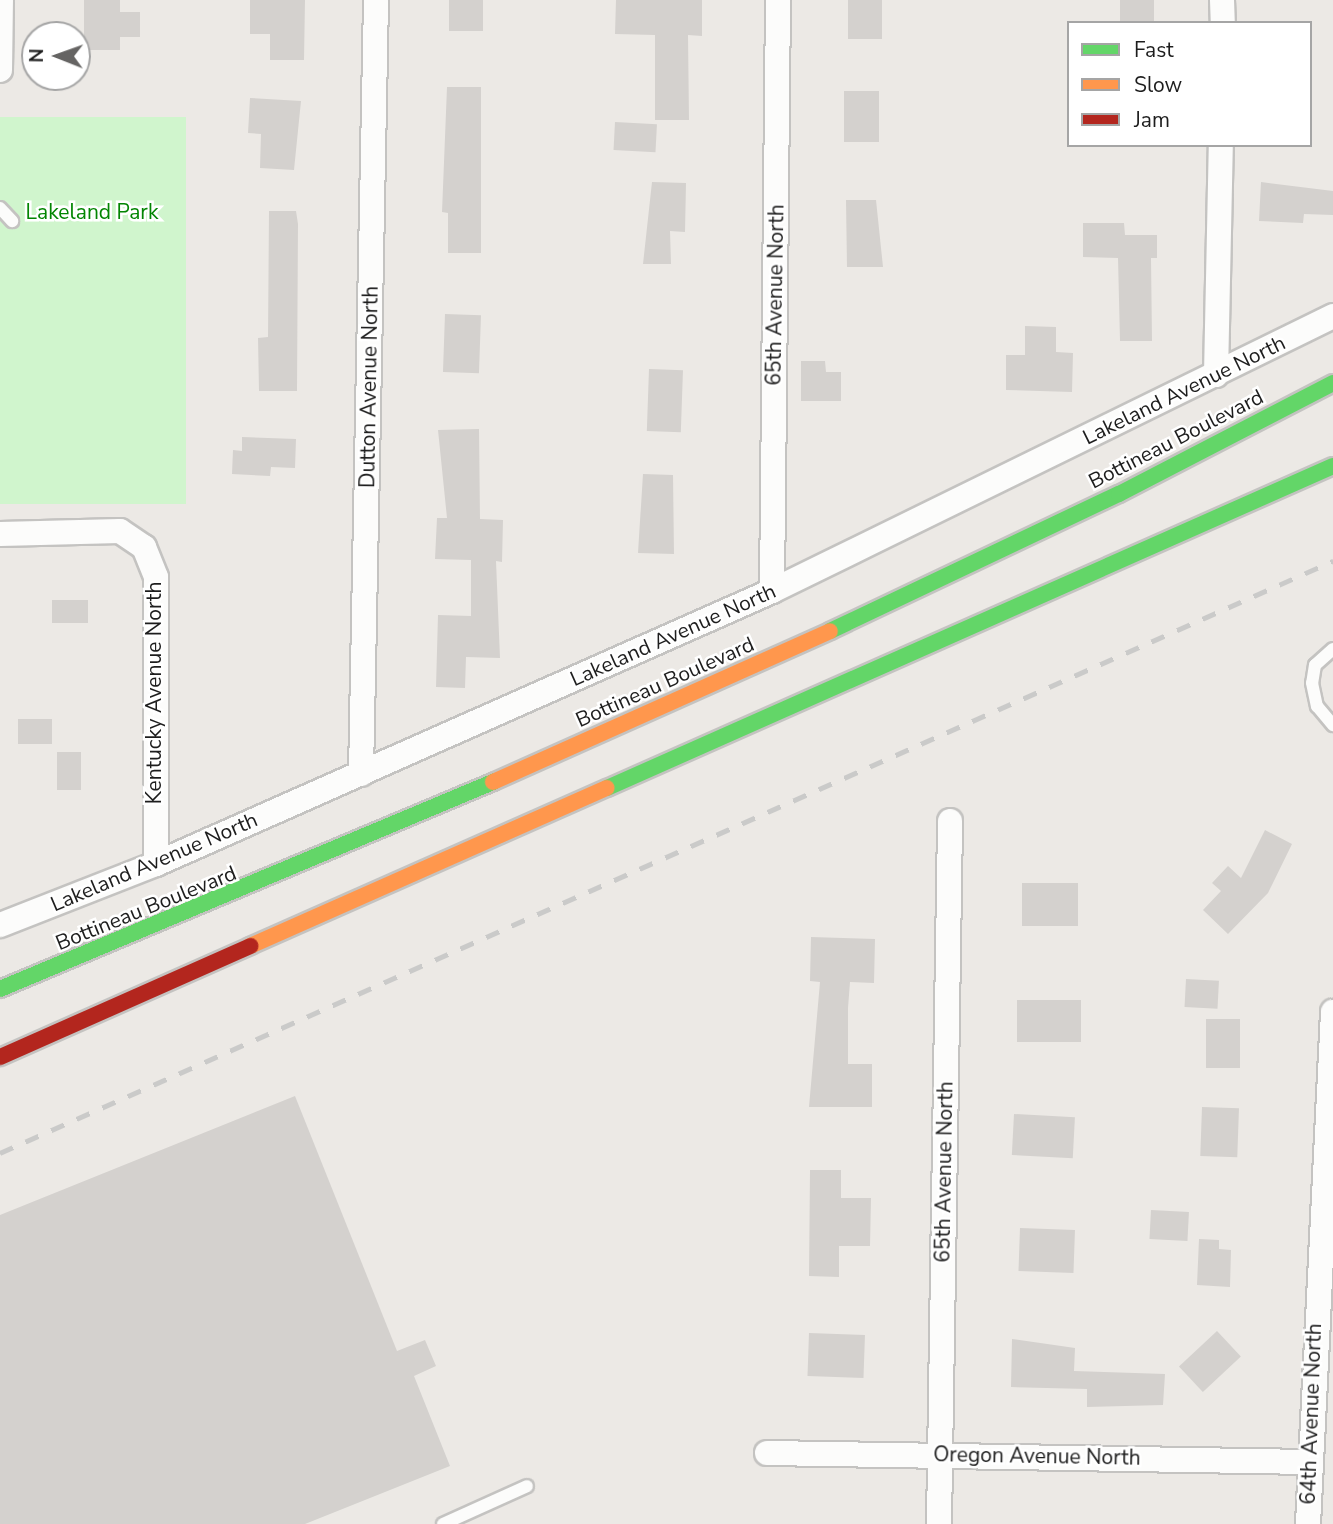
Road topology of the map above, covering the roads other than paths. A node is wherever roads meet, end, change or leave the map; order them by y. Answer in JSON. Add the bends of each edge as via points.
{"nodes":[{"id":1,"x":1,"y":0,"type":"edge"},
{"id":2,"x":376,"y":0,"type":"edge"},
{"id":3,"x":778,"y":0,"type":"edge"},
{"id":4,"x":1222,"y":0,"type":"edge"},
{"id":5,"x":1223,"y":21,"type":"edge"},
{"id":6,"x":0,"y":70,"type":"edge"},
{"id":7,"x":1221,"y":147,"type":"edge"},
{"id":8,"x":0,"y":208,"type":"edge"},
{"id":9,"x":12,"y":221,"type":"dead end"},
{"id":10,"x":1333,"y":316,"type":"edge"},
{"id":11,"x":1216,"y":375,"type":"junction"},
{"id":12,"x":1333,"y":383,"type":"edge"},
{"id":13,"x":1333,"y":466,"type":"edge"},
{"id":14,"x":0,"y":534,"type":"edge"},
{"id":15,"x":772,"y":591,"type":"junction"},
{"id":16,"x":1333,"y":649,"type":"edge"},
{"id":17,"x":1333,"y":724,"type":"edge"},
{"id":18,"x":361,"y":774,"type":"junction"},
{"id":19,"x":950,"y":821,"type":"dead end"},
{"id":20,"x":156,"y":864,"type":"junction"},
{"id":21,"x":0,"y":925,"type":"edge"},
{"id":22,"x":0,"y":989,"type":"edge"},
{"id":23,"x":1333,"y":1012,"type":"edge"},
{"id":24,"x":0,"y":1056,"type":"edge"},
{"id":25,"x":767,"y":1453,"type":"dead end"},
{"id":26,"x":940,"y":1454,"type":"junction"},
{"id":27,"x":1308,"y":1462,"type":"junction"},
{"id":28,"x":527,"y":1486,"type":"dead end"},
{"id":29,"x":443,"y":1524,"type":"edge"},
{"id":30,"x":939,"y":1524,"type":"edge"},
{"id":31,"x":1308,"y":1524,"type":"edge"}],
"edges":[{"from":1,"to":6,"type":"street"},
{"from":2,"to":18,"type":"street","name":"Dutton Avenue North"},
{"from":3,"to":15,"type":"street","name":"65th Avenue North"},
{"from":4,"to":5,"type":"street"},
{"from":7,"to":11,"type":"street"},
{"from":8,"to":9,"type":"lane"},
{"from":10,"to":11,"type":"street","name":"Lakeland Avenue North"},
{"from":11,"to":15,"type":"street","name":"Lakeland Avenue North"},
{"from":12,"to":22,"type":"highway","name":"Bottineau Boulevard","via":[[1119,494],[773,657],[342,849]]},
{"from":13,"to":24,"type":"highway"},
{"from":14,"to":20,"type":"street","name":"Kentucky Avenue North","via":[[120,531],[144,547],[156,577]]},
{"from":15,"to":18,"type":"street","name":"Lakeland Avenue North"},
{"from":16,"to":17,"type":"lane","via":[[1315,665],[1312,683],[1317,706]]},
{"from":18,"to":20,"type":"street","name":"Lakeland Avenue North"},
{"from":19,"to":26,"type":"street","name":"65th Avenue North"},
{"from":20,"to":21,"type":"street","name":"Lakeland Avenue North"},
{"from":23,"to":27,"type":"street","name":"64th Avenue North"},
{"from":25,"to":26,"type":"street","name":"Oregon Avenue North"},
{"from":26,"to":27,"type":"street","name":"Oregon Avenue North"},
{"from":26,"to":30,"type":"street","name":"65th Avenue North"},
{"from":27,"to":31,"type":"street","name":"64th Avenue North"},
{"from":28,"to":29,"type":"lane"}]}
